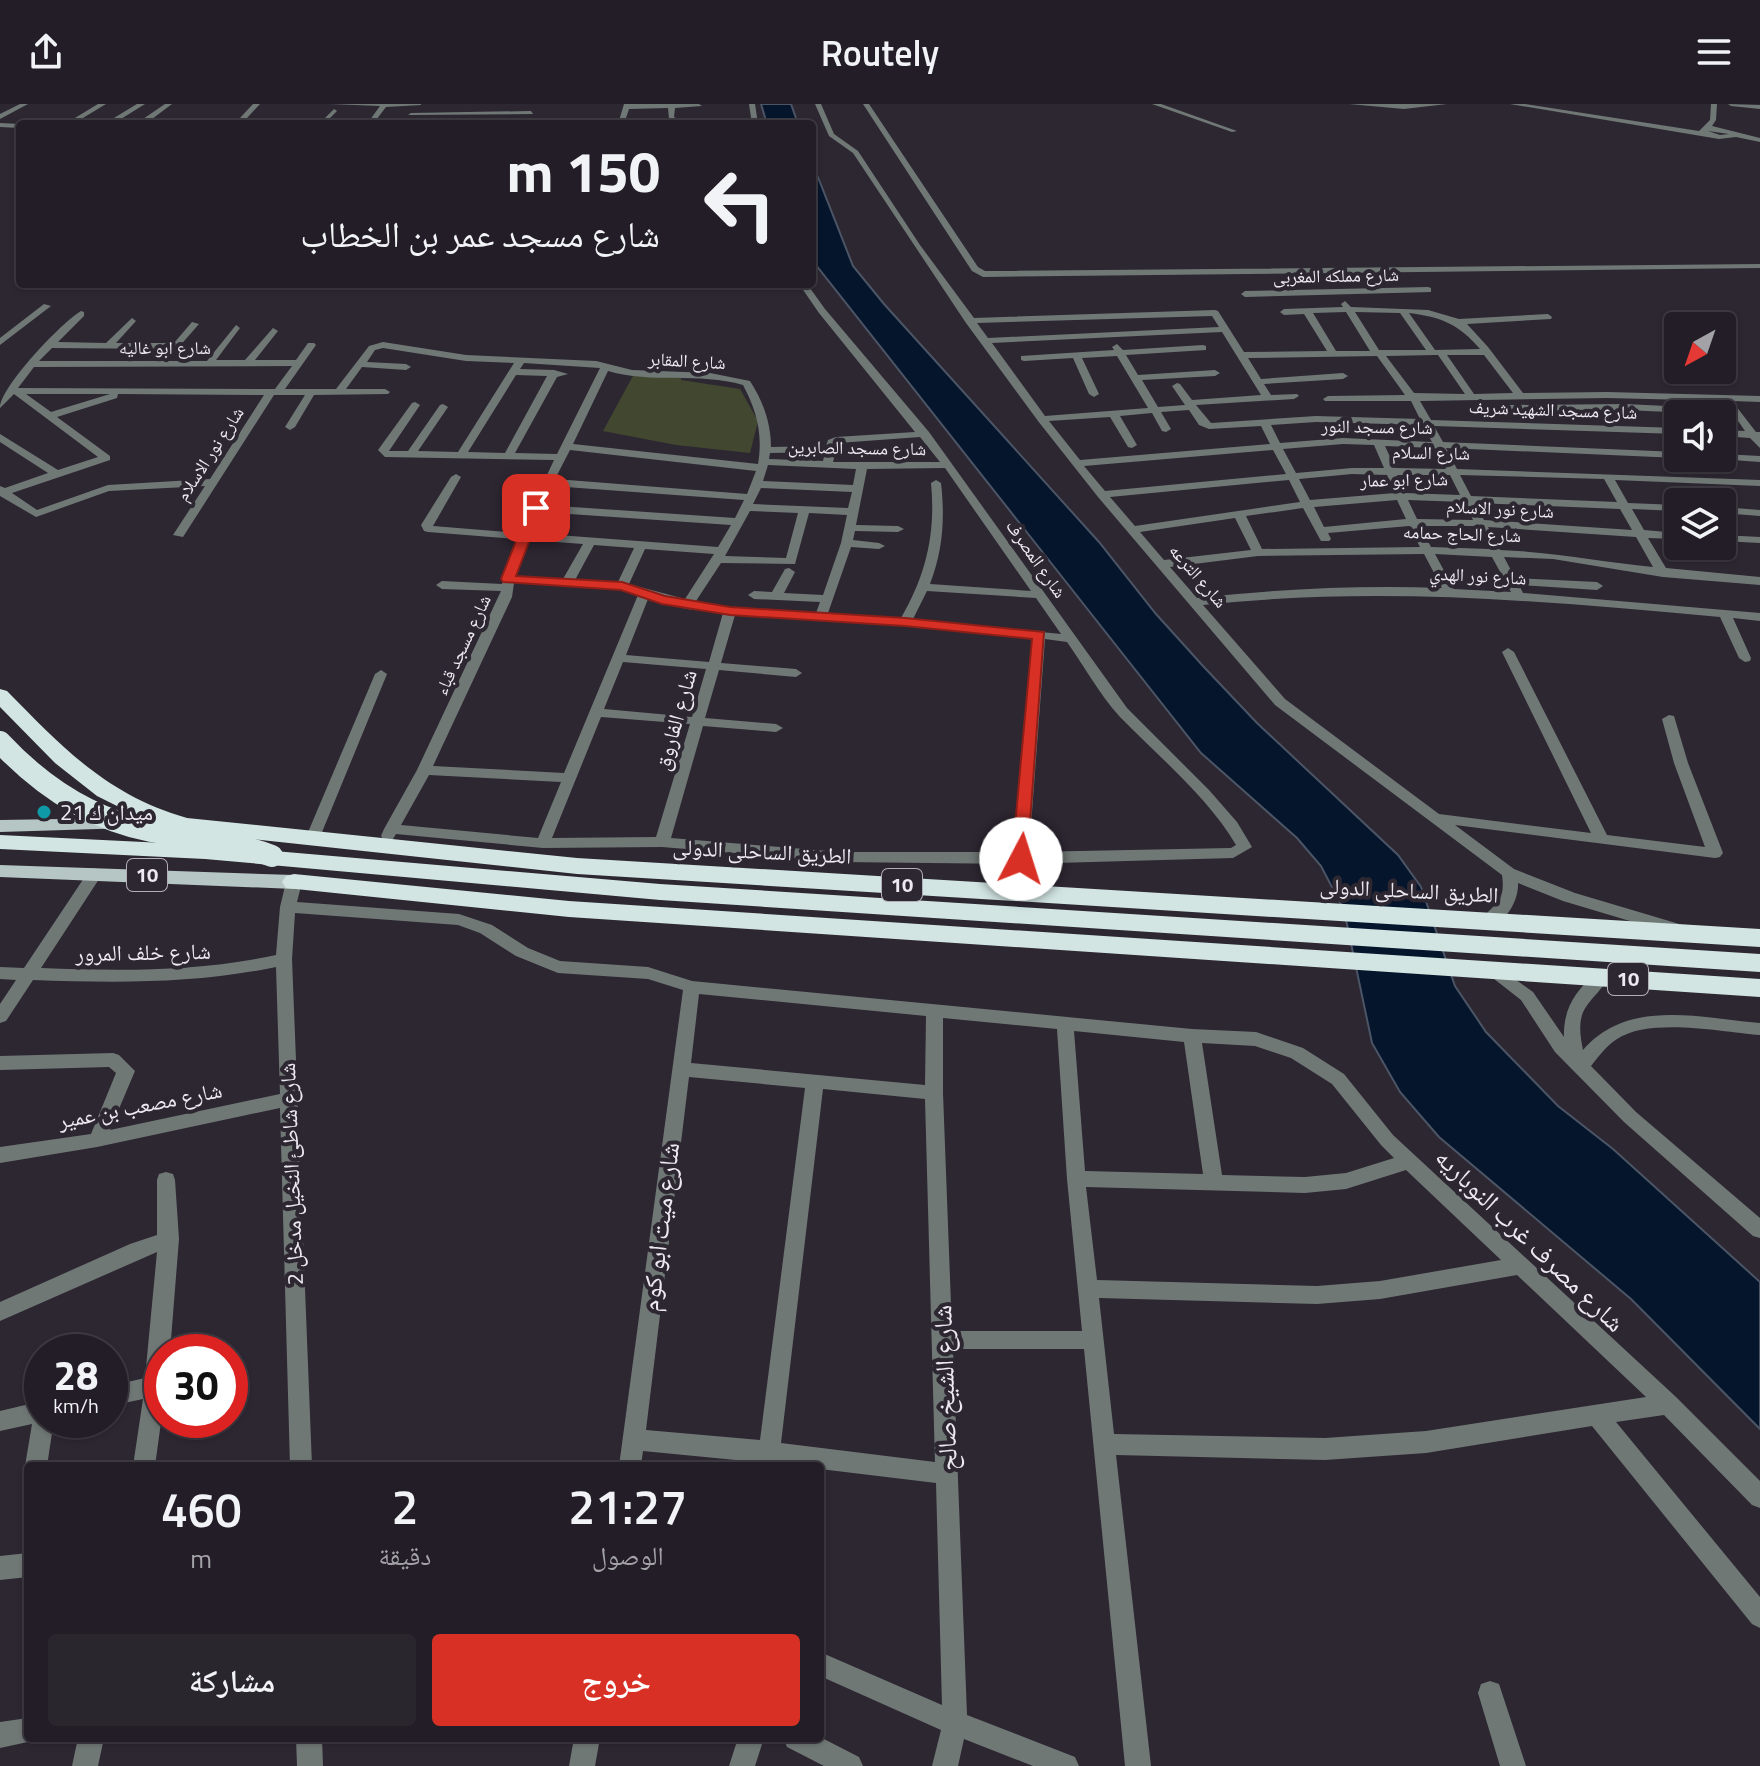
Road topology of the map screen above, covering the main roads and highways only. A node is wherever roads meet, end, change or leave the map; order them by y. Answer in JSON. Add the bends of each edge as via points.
{"nodes":[{"id":1,"x":0,"y":695,"type":"edge"},
{"id":2,"x":0,"y":742,"type":"edge"},
{"id":3,"x":159,"y":819,"type":"junction"},
{"id":4,"x":0,"y":826,"type":"edge"},
{"id":5,"x":0,"y":842,"type":"edge"},
{"id":6,"x":272,"y":856,"type":"junction"},
{"id":7,"x":0,"y":871,"type":"edge"},
{"id":8,"x":294,"y":882,"type":"joint"},
{"id":9,"x":1760,"y":938,"type":"edge"},
{"id":10,"x":1760,"y":963,"type":"edge"},
{"id":11,"x":1760,"y":988,"type":"edge"}],
"edges":[{"from":1,"to":3,"type":"highway","name":"الطريق الساحلى الدولى","number":"10","via":[[89,784]]},
{"from":2,"to":6,"type":"highway","bridge":true,"via":[[34,778],[83,809],[149,831],[230,842]]},
{"from":3,"to":4,"type":"main road","number":"10","via":[[84,827]]},
{"from":3,"to":9,"type":"highway","name":"الطريق الساحلى الدولى","number":"10","via":[[313,837],[388,837],[479,858],[577,866]]},
{"from":5,"to":6,"type":"highway","bridge":true},
{"from":6,"to":10,"type":"highway","via":[[541,882]]},
{"from":7,"to":8,"type":"main road","number":"10"},
{"from":8,"to":11,"type":"highway","number":"10","via":[[584,910]]}]}
